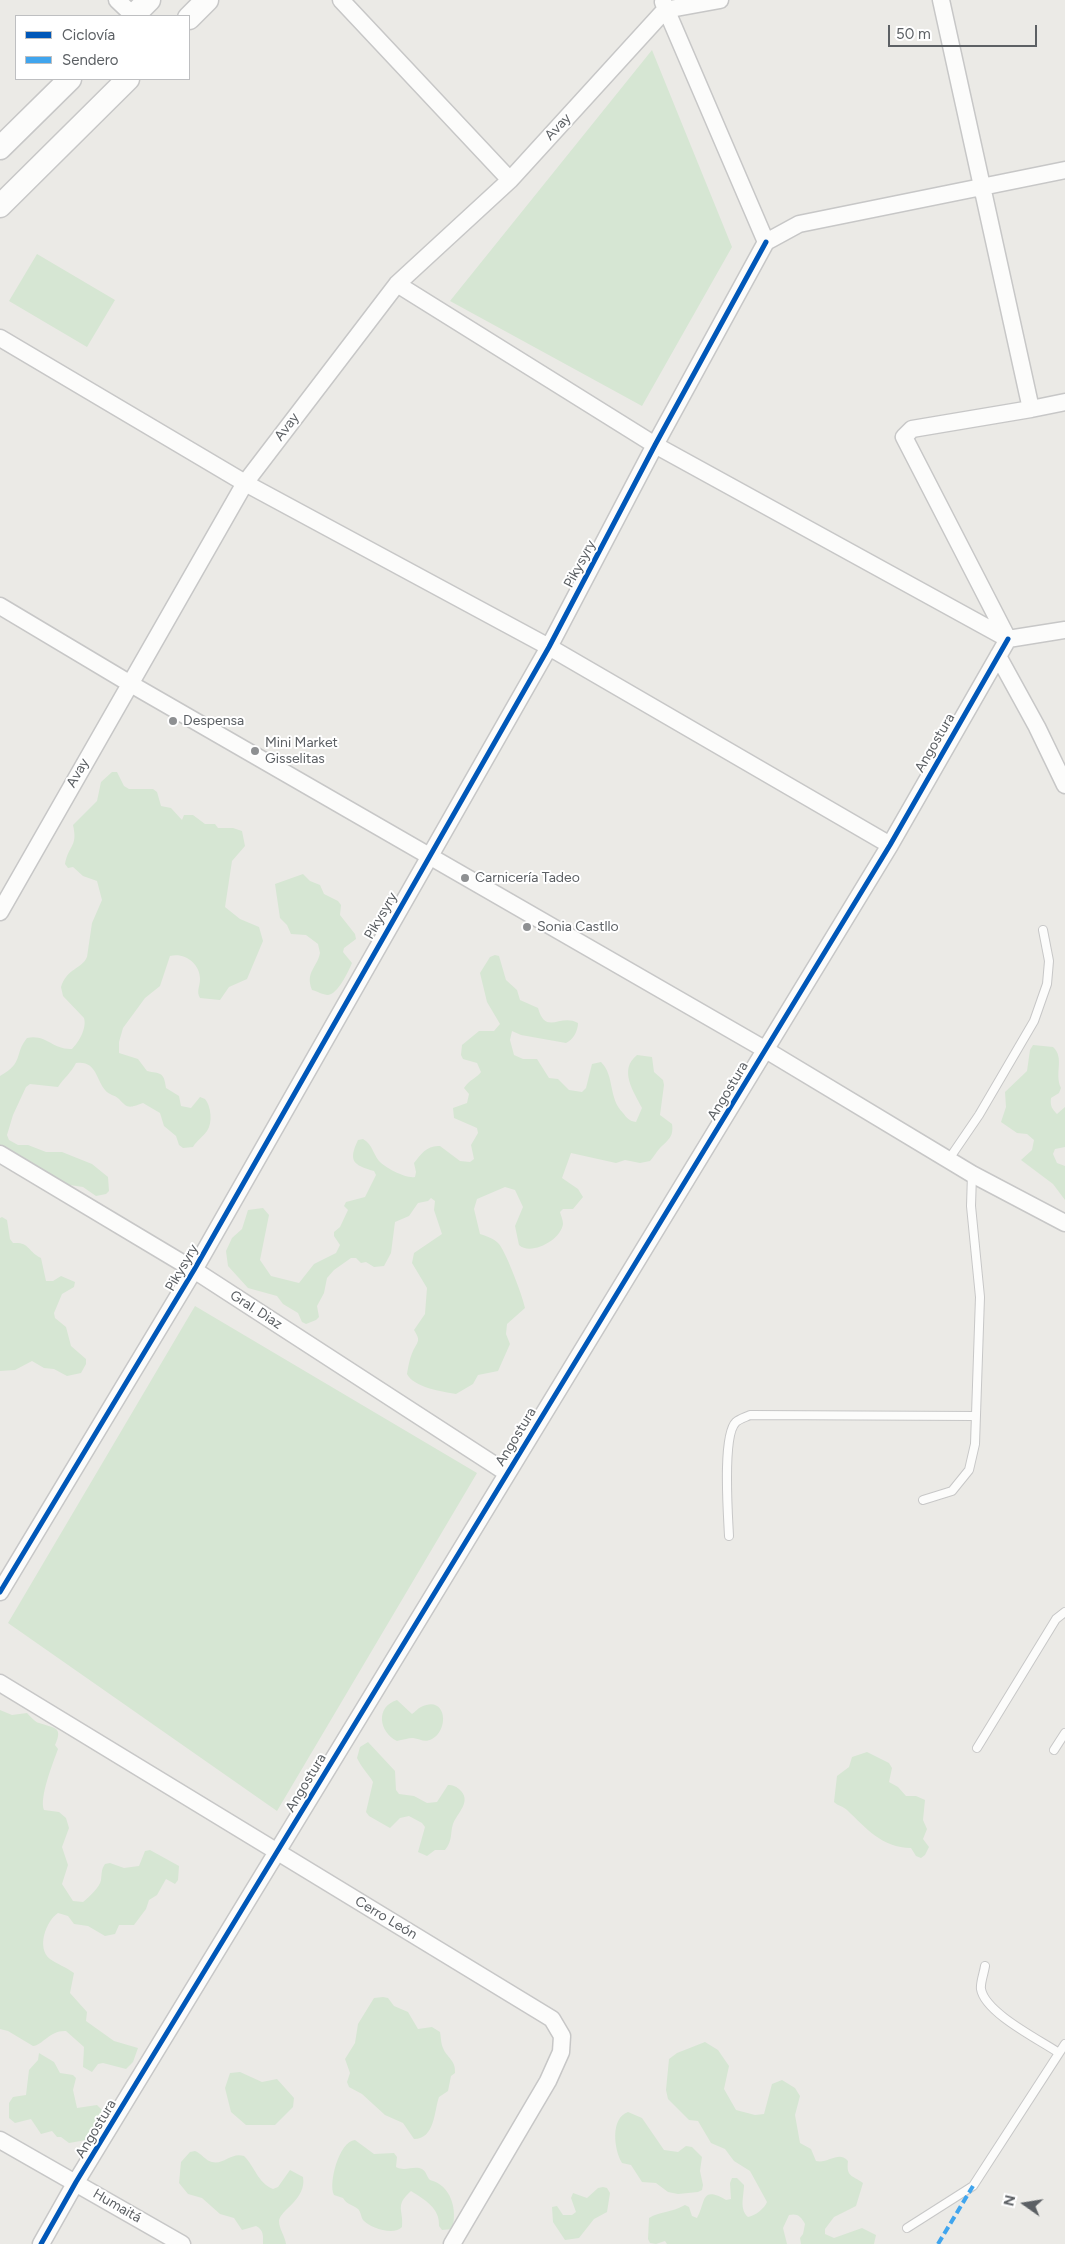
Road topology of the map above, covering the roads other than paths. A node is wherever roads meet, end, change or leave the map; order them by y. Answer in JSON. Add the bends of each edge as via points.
{"nodes":[{"id":1,"x":118,"y":0,"type":"edge"},
{"id":2,"x":149,"y":0,"type":"edge"},
{"id":3,"x":207,"y":0,"type":"edge"},
{"id":4,"x":341,"y":0,"type":"edge"},
{"id":5,"x":720,"y":0,"type":"edge"},
{"id":6,"x":941,"y":0,"type":"edge"},
{"id":7,"x":664,"y":5,"type":"edge"},
{"id":8,"x":132,"y":15,"type":"edge"},
{"id":9,"x":134,"y":15,"type":"edge"},
{"id":10,"x":190,"y":17,"type":"edge"},
{"id":11,"x":69,"y":80,"type":"edge"},
{"id":12,"x":127,"y":80,"type":"edge"},
{"id":13,"x":0,"y":148,"type":"edge"},
{"id":14,"x":1065,"y":170,"type":"edge"},
{"id":15,"x":510,"y":180,"type":"junction"},
{"id":16,"x":981,"y":186,"type":"junction"},
{"id":17,"x":0,"y":206,"type":"edge"},
{"id":18,"x":766,"y":242,"type":"junction"},
{"id":19,"x":396,"y":284,"type":"junction"},
{"id":20,"x":0,"y":338,"type":"edge"},
{"id":21,"x":1065,"y":402,"type":"edge"},
{"id":22,"x":1031,"y":409,"type":"junction"},
{"id":23,"x":655,"y":445,"type":"junction"},
{"id":24,"x":245,"y":483,"type":"junction"},
{"id":25,"x":0,"y":606,"type":"edge"},
{"id":26,"x":1065,"y":630,"type":"edge"},
{"id":27,"x":1008,"y":639,"type":"junction"},
{"id":28,"x":550,"y":647,"type":"junction"},
{"id":29,"x":998,"y":656,"type":"junction"},
{"id":30,"x":129,"y":683,"type":"junction"},
{"id":31,"x":1065,"y":785,"type":"edge"},
{"id":32,"x":890,"y":845,"type":"junction"},
{"id":33,"x":428,"y":856,"type":"junction"},
{"id":34,"x":0,"y":912,"type":"edge"},
{"id":35,"x":1043,"y":930,"type":"dead end"},
{"id":36,"x":766,"y":1050,"type":"junction"},
{"id":37,"x":0,"y":1154,"type":"edge"},
{"id":38,"x":949,"y":1159,"type":"junction"},
{"id":39,"x":972,"y":1174,"type":"junction"},
{"id":40,"x":1065,"y":1223,"type":"edge"},
{"id":41,"x":194,"y":1270,"type":"junction"},
{"id":42,"x":976,"y":1416,"type":"junction"},
{"id":43,"x":507,"y":1473,"type":"junction"},
{"id":44,"x":923,"y":1500,"type":"dead end"},
{"id":45,"x":729,"y":1536,"type":"dead end"},
{"id":46,"x":0,"y":1592,"type":"edge"},
{"id":47,"x":1065,"y":1612,"type":"edge"},
{"id":48,"x":0,"y":1683,"type":"edge"},
{"id":49,"x":1065,"y":1733,"type":"edge"},
{"id":50,"x":977,"y":1748,"type":"dead end"},
{"id":51,"x":1054,"y":1750,"type":"dead end"},
{"id":52,"x":278,"y":1852,"type":"junction"},
{"id":53,"x":985,"y":1966,"type":"dead end"},
{"id":54,"x":1065,"y":2044,"type":"edge"},
{"id":55,"x":1059,"y":2053,"type":"junction"},
{"id":56,"x":0,"y":2140,"type":"edge"},
{"id":57,"x":76,"y":2182,"type":"junction"},
{"id":58,"x":907,"y":2228,"type":"dead end"},
{"id":59,"x":41,"y":2244,"type":"edge"},
{"id":60,"x":182,"y":2244,"type":"edge"},
{"id":61,"x":452,"y":2244,"type":"edge"}],
"edges":[{"from":1,"to":8,"type":"street"},
{"from":2,"to":9,"type":"main road"},
{"from":3,"to":10,"type":"main road"},
{"from":4,"to":15,"type":"street"},
{"from":5,"to":7,"type":"street"},
{"from":6,"to":16,"type":"street"},
{"from":7,"to":15,"type":"street","name":"Avay"},
{"from":7,"to":18,"type":"street"},
{"from":11,"to":13,"type":"main road"},
{"from":12,"to":17,"type":"main road"},
{"from":14,"to":16,"type":"street"},
{"from":15,"to":19,"type":"street","name":"Avay"},
{"from":16,"to":18,"type":"street","via":[[799,224]]},
{"from":16,"to":22,"type":"street"},
{"from":18,"to":23,"type":"street","name":"Pikysyry"},
{"from":19,"to":23,"type":"street"},
{"from":19,"to":24,"type":"street","name":"Avay"},
{"from":20,"to":24,"type":"street"},
{"from":21,"to":22,"type":"street"},
{"from":22,"to":27,"type":"street","via":[[912,429],[904,437]]},
{"from":23,"to":27,"type":"street"},
{"from":23,"to":28,"type":"street","name":"Pikysyry"},
{"from":24,"to":28,"type":"street"},
{"from":24,"to":30,"type":"street","name":"Avay"},
{"from":25,"to":30,"type":"street"},
{"from":26,"to":27,"type":"street"},
{"from":27,"to":29,"type":"street","name":"Angostura"},
{"from":28,"to":32,"type":"street"},
{"from":28,"to":33,"type":"street","name":"Pikysyry"},
{"from":29,"to":31,"type":"street"},
{"from":29,"to":32,"type":"street","name":"Angostura"},
{"from":30,"to":33,"type":"street"},
{"from":30,"to":34,"type":"street","name":"Avay"},
{"from":32,"to":36,"type":"street","name":"Angostura"},
{"from":33,"to":36,"type":"street"},
{"from":33,"to":41,"type":"street","name":"Pikysyry"},
{"from":35,"to":38,"type":"lane","via":[[1049,961],[1047,984],[1034,1021]]},
{"from":36,"to":38,"type":"street"},
{"from":36,"to":43,"type":"street","name":"Angostura"},
{"from":37,"to":41,"type":"street","name":"Gral. Diaz"},
{"from":38,"to":39,"type":"street"},
{"from":39,"to":40,"type":"street"},
{"from":39,"to":42,"type":"lane","via":[[971,1206],[980,1297]]},
{"from":41,"to":43,"type":"street","name":"Gral. Diaz"},
{"from":41,"to":46,"type":"street","name":"Pikysyry"},
{"from":42,"to":44,"type":"lane","via":[[976,1444],[969,1470],[952,1491]]},
{"from":42,"to":45,"type":"lane","via":[[750,1415],[736,1422],[729,1435]]},
{"from":43,"to":52,"type":"street","name":"Angostura"},
{"from":47,"to":50,"type":"lane","via":[[1056,1620]]},
{"from":48,"to":52,"type":"street","name":"Cerro León"},
{"from":49,"to":51,"type":"lane"},
{"from":52,"to":57,"type":"street","name":"Angostura"},
{"from":52,"to":61,"type":"street","name":"Cerro León","via":[[552,2019],[562,2036],[561,2052],[548,2081]]},
{"from":53,"to":55,"type":"lane","via":[[981,1989],[988,2002],[998,2013]]},
{"from":54,"to":55,"type":"lane"},
{"from":55,"to":58,"type":"lane","via":[[973,2186]]},
{"from":56,"to":57,"type":"street","name":"Humaitá"},
{"from":57,"to":59,"type":"street","name":"Angostura"},
{"from":57,"to":60,"type":"street","name":"Humaitá"}]}
